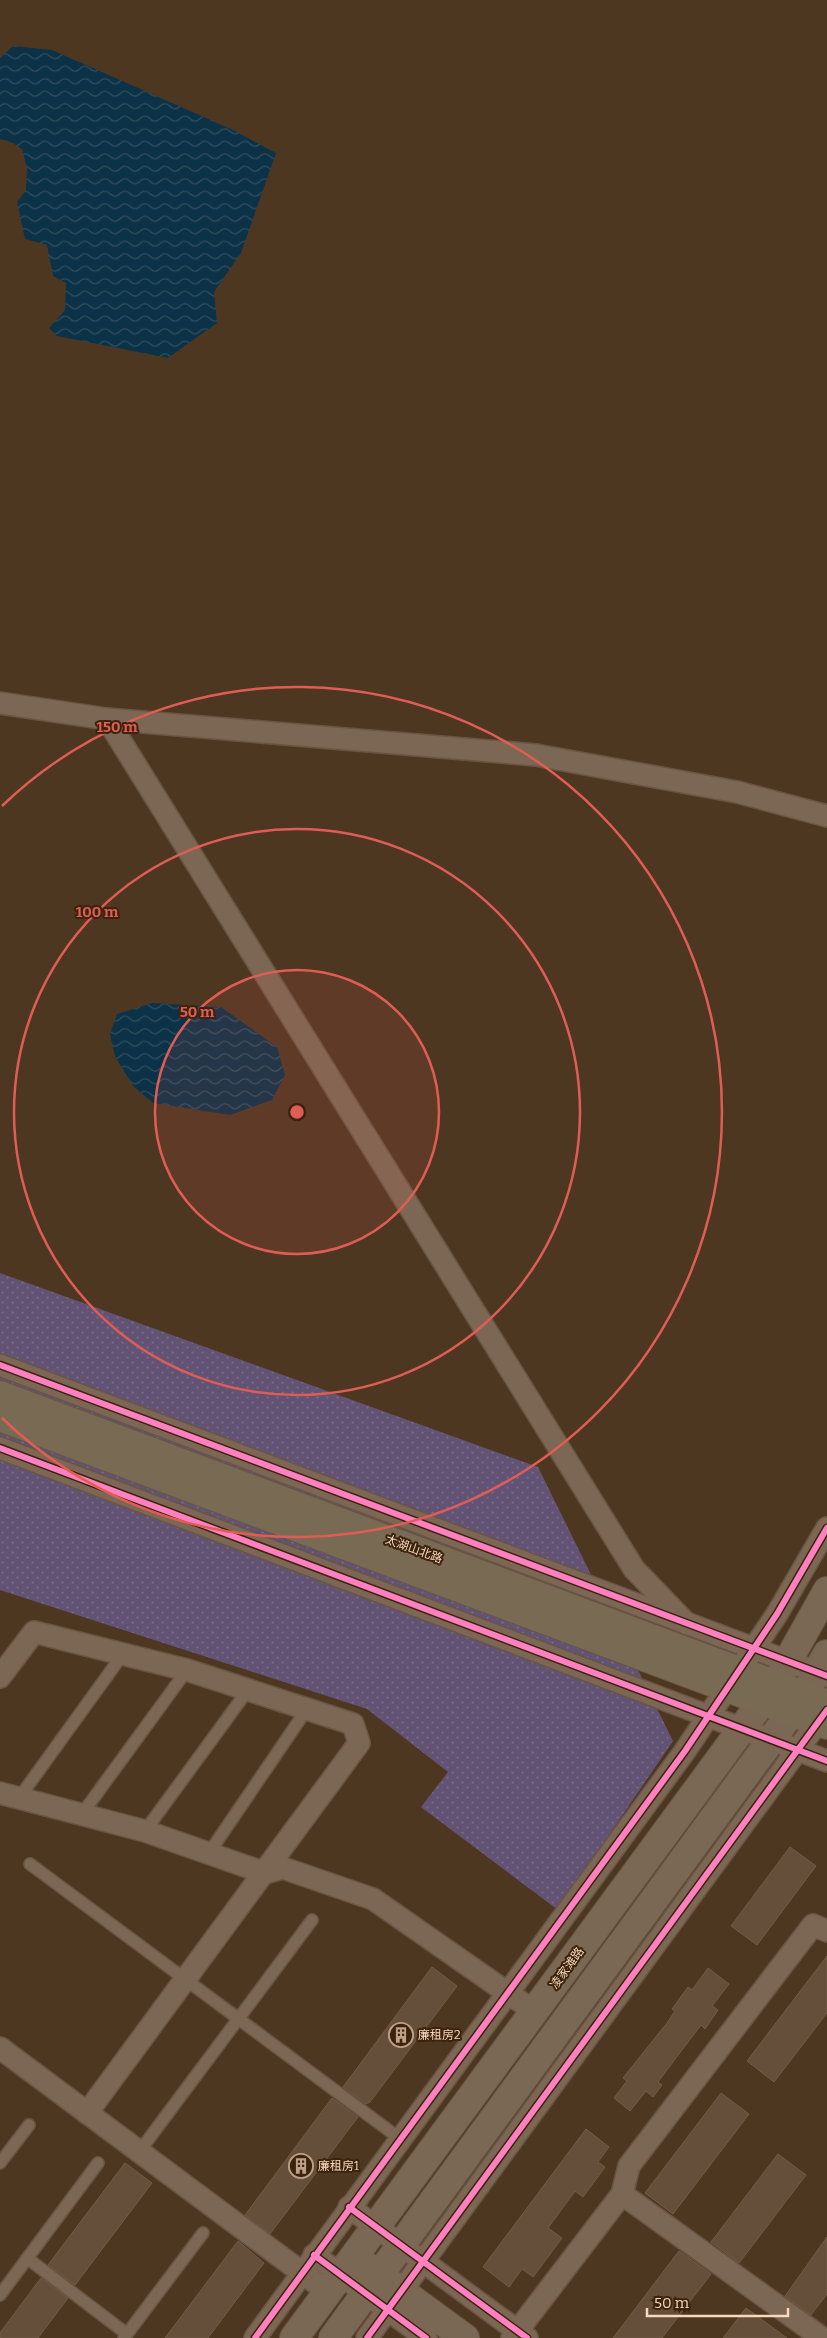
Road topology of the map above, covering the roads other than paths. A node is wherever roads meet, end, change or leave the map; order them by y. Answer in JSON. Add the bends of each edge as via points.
{"nodes":[{"id":1,"x":0,"y":702,"type":"edge"},
{"id":2,"x":106,"y":719,"type":"junction"},
{"id":3,"x":827,"y":816,"type":"edge"},
{"id":4,"x":0,"y":1365,"type":"edge"},
{"id":5,"x":0,"y":1396,"type":"edge"},
{"id":6,"x":0,"y":1417,"type":"edge"},
{"id":7,"x":0,"y":1448,"type":"edge"},
{"id":8,"x":827,"y":1528,"type":"edge"},
{"id":9,"x":827,"y":1591,"type":"edge"},
{"id":10,"x":687,"y":1624,"type":"junction"},
{"id":11,"x":123,"y":1654,"type":"junction"},
{"id":12,"x":740,"y":1669,"type":"junction"},
{"id":13,"x":187,"y":1670,"type":"junction"},
{"id":14,"x":0,"y":1677,"type":"edge"},
{"id":15,"x":775,"y":1682,"type":"junction"},
{"id":16,"x":248,"y":1690,"type":"junction"},
{"id":17,"x":818,"y":1697,"type":"edge"},
{"id":18,"x":308,"y":1709,"type":"junction"},
{"id":19,"x":708,"y":1717,"type":"junction"},
{"id":20,"x":742,"y":1729,"type":"junction"},
{"id":21,"x":771,"y":1740,"type":"junction"},
{"id":22,"x":798,"y":1750,"type":"junction"},
{"id":23,"x":827,"y":1761,"type":"edge"},
{"id":24,"x":10,"y":1795,"type":"edge"},
{"id":25,"x":82,"y":1814,"type":"junction"},
{"id":26,"x":146,"y":1831,"type":"junction"},
{"id":27,"x":209,"y":1853,"type":"junction"},
{"id":28,"x":30,"y":1864,"type":"dead end"},
{"id":29,"x":265,"y":1873,"type":"junction"},
{"id":30,"x":312,"y":1920,"type":"dead end"},
{"id":31,"x":827,"y":1931,"type":"edge"},
{"id":32,"x":184,"y":1979,"type":"junction"},
{"id":33,"x":508,"y":1991,"type":"junction"},
{"id":34,"x":535,"y":2012,"type":"junction"},
{"id":35,"x":238,"y":2019,"type":"junction"},
{"id":36,"x":0,"y":2048,"type":"edge"},
{"id":37,"x":87,"y":2113,"type":"junction"},
{"id":38,"x":29,"y":2125,"type":"dead end"},
{"id":39,"x":400,"y":2138,"type":"junction"},
{"id":40,"x":139,"y":2152,"type":"junction"},
{"id":41,"x":0,"y":2163,"type":"edge"},
{"id":42,"x":98,"y":2163,"type":"dead end"},
{"id":43,"x":622,"y":2194,"type":"junction"},
{"id":44,"x":349,"y":2207,"type":"junction"},
{"id":45,"x":376,"y":2227,"type":"junction"},
{"id":46,"x":204,"y":2233,"type":"dead end"},
{"id":47,"x":400,"y":2245,"type":"junction"},
{"id":48,"x":314,"y":2256,"type":"junction"},
{"id":49,"x":27,"y":2258,"type":"junction"},
{"id":50,"x":423,"y":2261,"type":"junction"},
{"id":51,"x":301,"y":2272,"type":"junction"},
{"id":52,"x":341,"y":2275,"type":"junction"},
{"id":53,"x":372,"y":2284,"type":"junction"},
{"id":54,"x":0,"y":2295,"type":"edge"},
{"id":55,"x":394,"y":2300,"type":"junction"},
{"id":56,"x":126,"y":2336,"type":"edge"},
{"id":57,"x":519,"y":2336,"type":"edge"},
{"id":58,"x":255,"y":2338,"type":"edge"},
{"id":59,"x":294,"y":2338,"type":"edge"},
{"id":60,"x":333,"y":2338,"type":"edge"},
{"id":61,"x":367,"y":2338,"type":"edge"},
{"id":62,"x":426,"y":2338,"type":"edge"},
{"id":63,"x":465,"y":2338,"type":"edge"},
{"id":64,"x":822,"y":2338,"type":"edge"}],
"edges":[{"from":1,"to":2,"type":"street"},
{"from":2,"to":3,"type":"street","via":[[536,755],[737,792]]},
{"from":2,"to":10,"type":"street","via":[[634,1568]]},
{"from":4,"to":10,"type":"street"},
{"from":5,"to":12,"type":"main road","name":"太湖山北路"},
{"from":6,"to":12,"type":"main road","name":"太湖山北路"},
{"from":7,"to":19,"type":"street"},
{"from":8,"to":12,"type":"street"},
{"from":9,"to":15,"type":"main road","name":"凌家滩路"},
{"from":10,"to":12,"type":"street"},
{"from":11,"to":13,"type":"street"},
{"from":11,"to":14,"type":"street","via":[[34,1632]]},
{"from":11,"to":24,"type":"lane"},
{"from":12,"to":15,"type":"main road","name":"太湖山北路"},
{"from":12,"to":15,"type":"street"},
{"from":12,"to":19,"type":"street"},
{"from":13,"to":16,"type":"street"},
{"from":13,"to":25,"type":"lane"},
{"from":15,"to":17,"type":"main road","name":"太湖山北路"},
{"from":15,"to":17,"type":"street"},
{"from":15,"to":20,"type":"main road","name":"凌家滩路"},
{"from":16,"to":18,"type":"street"},
{"from":16,"to":26,"type":"lane"},
{"from":17,"to":21,"type":"main road"},
{"from":17,"to":22,"type":"street"},
{"from":18,"to":27,"type":"lane"},
{"from":18,"to":29,"type":"street","via":[[352,1724],[359,1743]]},
{"from":19,"to":20,"type":"street"},
{"from":19,"to":33,"type":"street"},
{"from":20,"to":21,"type":"street"},
{"from":20,"to":34,"type":"main road","name":"凌家滩路"},
{"from":21,"to":22,"type":"street"},
{"from":21,"to":47,"type":"main road"},
{"from":22,"to":23,"type":"street"},
{"from":22,"to":50,"type":"street"},
{"from":24,"to":25,"type":"street"},
{"from":25,"to":26,"type":"street"},
{"from":26,"to":27,"type":"street"},
{"from":27,"to":29,"type":"street"},
{"from":28,"to":32,"type":"lane"},
{"from":29,"to":32,"type":"street"},
{"from":29,"to":33,"type":"street","via":[[282,1868],[372,1899]]},
{"from":30,"to":35,"type":"lane"},
{"from":31,"to":43,"type":"street","via":[[813,1925],[629,2166]]},
{"from":32,"to":35,"type":"lane"},
{"from":32,"to":37,"type":"street"},
{"from":33,"to":34,"type":"street"},
{"from":33,"to":39,"type":"street"},
{"from":34,"to":45,"type":"main road","name":"凌家滩路"},
{"from":35,"to":39,"type":"lane"},
{"from":35,"to":40,"type":"lane"},
{"from":36,"to":37,"type":"street"},
{"from":37,"to":40,"type":"street"},
{"from":38,"to":41,"type":"lane"},
{"from":39,"to":44,"type":"street"},
{"from":40,"to":51,"type":"street"},
{"from":42,"to":49,"type":"lane"},
{"from":43,"to":57,"type":"street"},
{"from":43,"to":64,"type":"street"},
{"from":44,"to":45,"type":"street"},
{"from":44,"to":48,"type":"street"},
{"from":45,"to":47,"type":"street"},
{"from":45,"to":52,"type":"main road","name":"凌家滩路"},
{"from":46,"to":56,"type":"lane"},
{"from":47,"to":50,"type":"street"},
{"from":47,"to":53,"type":"main road"},
{"from":48,"to":51,"type":"street"},
{"from":48,"to":52,"type":"street"},
{"from":49,"to":54,"type":"lane"},
{"from":49,"to":56,"type":"lane"},
{"from":50,"to":55,"type":"street"},
{"from":50,"to":57,"type":"street"},
{"from":51,"to":52,"type":"street"},
{"from":51,"to":58,"type":"street"},
{"from":52,"to":53,"type":"main road"},
{"from":52,"to":59,"type":"main road","name":"凌家滩路"},
{"from":53,"to":55,"type":"main road"},
{"from":53,"to":60,"type":"main road"},
{"from":55,"to":61,"type":"street"},
{"from":55,"to":62,"type":"street"},
{"from":55,"to":63,"type":"main road"}]}
